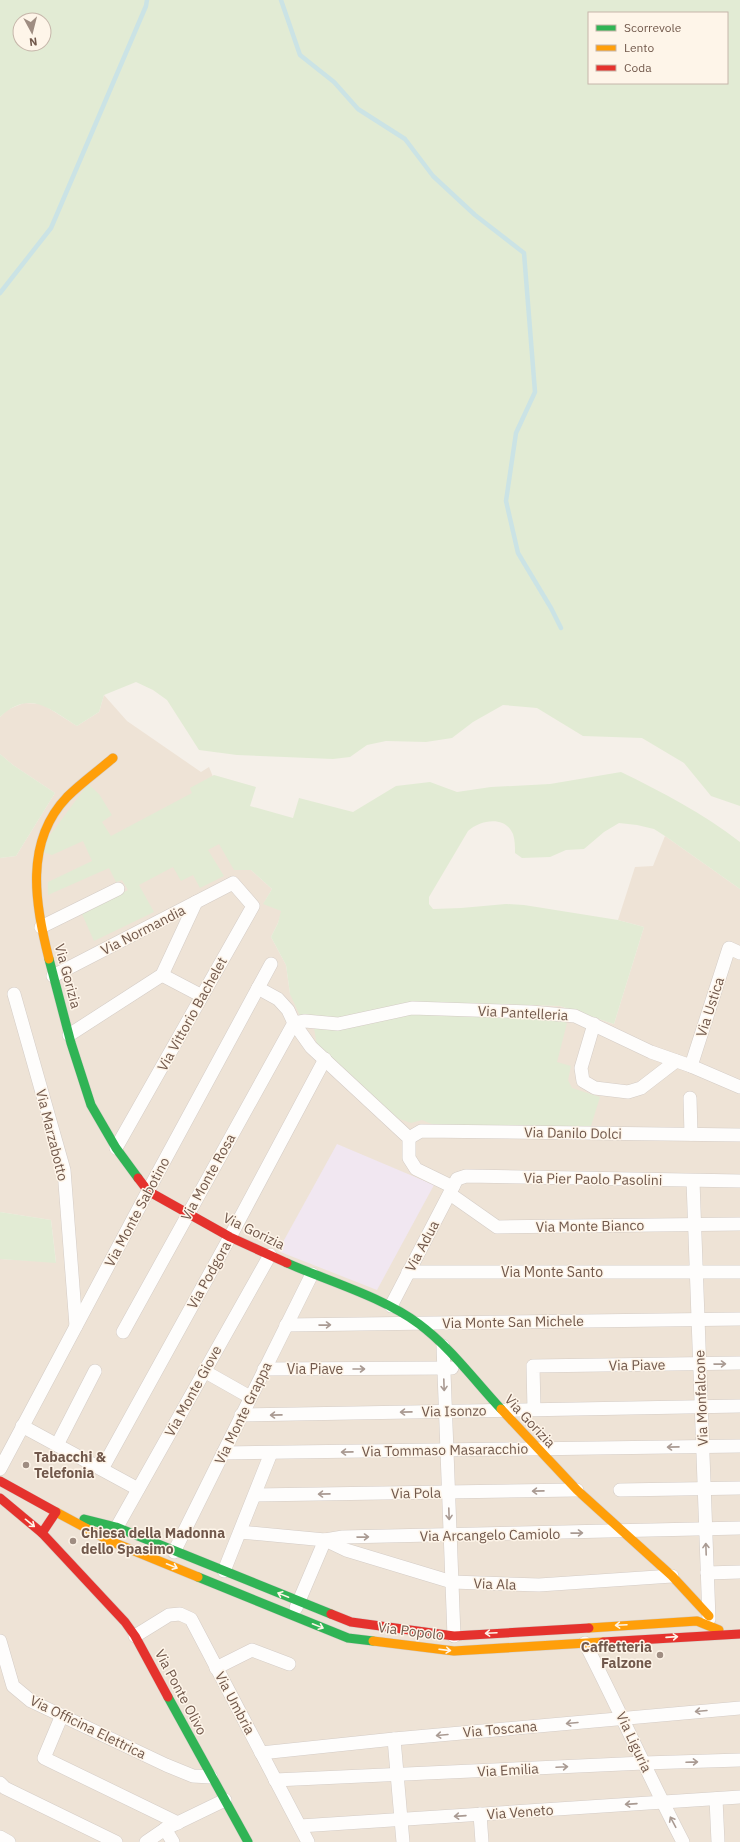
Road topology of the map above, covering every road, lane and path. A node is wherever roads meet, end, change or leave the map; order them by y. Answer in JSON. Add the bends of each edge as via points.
{"nodes":[{"id":1,"x":113,"y":758,"type":"dead end"},
{"id":2,"x":233,"y":883,"type":"joint"},
{"id":3,"x":118,"y":890,"type":"dead end"},
{"id":4,"x":196,"y":902,"type":"junction"},
{"id":5,"x":41,"y":927,"type":"junction"},
{"id":6,"x":735,"y":950,"type":"edge"},
{"id":7,"x":271,"y":964,"type":"dead end"},
{"id":8,"x":162,"y":975,"type":"junction"},
{"id":9,"x":53,"y":976,"type":"junction"},
{"id":10,"x":258,"y":988,"type":"junction"},
{"id":11,"x":14,"y":994,"type":"dead end"},
{"id":12,"x":202,"y":996,"type":"junction"},
{"id":13,"x":294,"y":1023,"type":"junction"},
{"id":14,"x":594,"y":1024,"type":"junction"},
{"id":15,"x":69,"y":1035,"type":"junction"},
{"id":16,"x":325,"y":1059,"type":"junction"},
{"id":17,"x":676,"y":1061,"type":"junction"},
{"id":18,"x":691,"y":1066,"type":"junction"},
{"id":19,"x":740,"y":1087,"type":"edge"},
{"id":20,"x":690,"y":1098,"type":"dead end"},
{"id":21,"x":691,"y":1134,"type":"junction"},
{"id":22,"x":740,"y":1135,"type":"edge"},
{"id":23,"x":409,"y":1138,"type":"junction"},
{"id":24,"x":116,"y":1148,"type":"junction"},
{"id":25,"x":693,"y":1181,"type":"junction"},
{"id":26,"x":740,"y":1181,"type":"edge"},
{"id":27,"x":148,"y":1191,"type":"junction"},
{"id":28,"x":451,"y":1191,"type":"junction"},
{"id":29,"x":188,"y":1213,"type":"junction"},
{"id":30,"x":740,"y":1224,"type":"edge"},
{"id":31,"x":694,"y":1225,"type":"junction"},
{"id":32,"x":230,"y":1236,"type":"junction"},
{"id":33,"x":270,"y":1255,"type":"junction"},
{"id":34,"x":408,"y":1272,"type":"junction"},
{"id":35,"x":696,"y":1272,"type":"junction"},
{"id":36,"x":740,"y":1272,"type":"edge"},
{"id":37,"x":312,"y":1274,"type":"junction"},
{"id":38,"x":391,"y":1306,"type":"junction"},
{"id":39,"x":740,"y":1319,"type":"edge"},
{"id":40,"x":698,"y":1320,"type":"junction"},
{"id":41,"x":419,"y":1324,"type":"junction"},
{"id":42,"x":286,"y":1325,"type":"junction"},
{"id":43,"x":76,"y":1326,"type":"junction"},
{"id":44,"x":123,"y":1332,"type":"dead end"},
{"id":45,"x":443,"y":1346,"type":"junction"},
{"id":46,"x":740,"y":1363,"type":"edge"},
{"id":47,"x":699,"y":1364,"type":"junction"},
{"id":48,"x":444,"y":1368,"type":"junction"},
{"id":49,"x":461,"y":1368,"type":"junction"},
{"id":50,"x":264,"y":1370,"type":"junction"},
{"id":51,"x":95,"y":1371,"type":"dead end"},
{"id":52,"x":204,"y":1371,"type":"junction"},
{"id":53,"x":250,"y":1397,"type":"junction"},
{"id":54,"x":740,"y":1406,"type":"edge"},
{"id":55,"x":701,"y":1407,"type":"junction"},
{"id":56,"x":534,"y":1409,"type":"junction"},
{"id":57,"x":501,"y":1410,"type":"junction"},
{"id":58,"x":445,"y":1411,"type":"junction"},
{"id":59,"x":241,"y":1415,"type":"junction"},
{"id":60,"x":22,"y":1426,"type":"junction"},
{"id":61,"x":57,"y":1445,"type":"junction"},
{"id":62,"x":740,"y":1446,"type":"edge"},
{"id":63,"x":702,"y":1447,"type":"junction"},
{"id":64,"x":537,"y":1449,"type":"junction"},
{"id":65,"x":447,"y":1450,"type":"junction"},
{"id":66,"x":223,"y":1453,"type":"junction"},
{"id":67,"x":271,"y":1453,"type":"junction"},
{"id":68,"x":2,"y":1465,"type":"edge"},
{"id":69,"x":102,"y":1469,"type":"junction"},
{"id":70,"x":0,"y":1480,"type":"edge"},
{"id":71,"x":740,"y":1488,"type":"edge"},
{"id":72,"x":138,"y":1489,"type":"junction"},
{"id":73,"x":704,"y":1489,"type":"junction"},
{"id":74,"x":577,"y":1490,"type":"junction"},
{"id":75,"x":620,"y":1490,"type":"dead end"},
{"id":76,"x":449,"y":1492,"type":"junction"},
{"id":77,"x":255,"y":1495,"type":"junction"},
{"id":78,"x":0,"y":1498,"type":"edge"},
{"id":79,"x":56,"y":1512,"type":"junction"},
{"id":80,"x":116,"y":1527,"type":"junction"},
{"id":81,"x":740,"y":1528,"type":"edge"},
{"id":82,"x":705,"y":1529,"type":"junction"},
{"id":83,"x":240,"y":1532,"type":"junction"},
{"id":84,"x":622,"y":1532,"type":"junction"},
{"id":85,"x":42,"y":1533,"type":"junction"},
{"id":86,"x":450,"y":1536,"type":"junction"},
{"id":87,"x":325,"y":1540,"type":"junction"},
{"id":88,"x":110,"y":1541,"type":"junction"},
{"id":89,"x":174,"y":1552,"type":"junction"},
{"id":90,"x":224,"y":1571,"type":"junction"},
{"id":91,"x":740,"y":1572,"type":"edge"},
{"id":92,"x":707,"y":1573,"type":"junction"},
{"id":93,"x":672,"y":1576,"type":"junction"},
{"id":94,"x":452,"y":1582,"type":"junction"},
{"id":95,"x":299,"y":1601,"type":"junction"},
{"id":96,"x":293,"y":1615,"type":"junction"},
{"id":97,"x":709,"y":1626,"type":"junction"},
{"id":98,"x":740,"y":1634,"type":"edge"},
{"id":99,"x":135,"y":1636,"type":"junction"},
{"id":100,"x":454,"y":1636,"type":"junction"},
{"id":101,"x":0,"y":1641,"type":"edge"},
{"id":102,"x":585,"y":1643,"type":"junction"},
{"id":103,"x":289,"y":1664,"type":"dead end"},
{"id":104,"x":216,"y":1668,"type":"junction"},
{"id":105,"x":739,"y":1710,"type":"edge"},
{"id":106,"x":62,"y":1715,"type":"junction"},
{"id":107,"x":624,"y":1718,"type":"junction"},
{"id":108,"x":394,"y":1739,"type":"junction"},
{"id":109,"x":261,"y":1753,"type":"junction"},
{"id":110,"x":740,"y":1760,"type":"edge"},
{"id":111,"x":644,"y":1763,"type":"junction"},
{"id":112,"x":397,"y":1776,"type":"junction"},
{"id":113,"x":211,"y":1777,"type":"junction"},
{"id":114,"x":276,"y":1780,"type":"junction"},
{"id":115,"x":0,"y":1783,"type":"edge"},
{"id":116,"x":740,"y":1797,"type":"edge"},
{"id":117,"x":716,"y":1799,"type":"junction"},
{"id":118,"x":224,"y":1800,"type":"junction"},
{"id":119,"x":662,"y":1802,"type":"junction"},
{"id":120,"x":480,"y":1814,"type":"junction"},
{"id":121,"x":402,"y":1820,"type":"junction"},
{"id":122,"x":178,"y":1823,"type":"junction"},
{"id":123,"x":300,"y":1826,"type":"junction"},
{"id":124,"x":165,"y":1829,"type":"junction"},
{"id":125,"x":0,"y":1837,"type":"edge"},
{"id":126,"x":9,"y":1842,"type":"edge"},
{"id":127,"x":116,"y":1842,"type":"edge"},
{"id":128,"x":146,"y":1842,"type":"edge"},
{"id":129,"x":173,"y":1842,"type":"edge"},
{"id":130,"x":248,"y":1842,"type":"edge"},
{"id":131,"x":308,"y":1842,"type":"edge"},
{"id":132,"x":403,"y":1842,"type":"edge"},
{"id":133,"x":482,"y":1842,"type":"edge"},
{"id":134,"x":683,"y":1842,"type":"edge"},
{"id":135,"x":718,"y":1842,"type":"edge"}],
"edges":[{"from":1,"to":5,"type":"street","name":"Via Gorizia","via":[[66,798],[50,821],[40,845],[36,870],[36,894]]},
{"from":2,"to":4,"type":"street","name":"Via Normandia"},
{"from":2,"to":12,"type":"street","name":"Via Vittorio Bachelet","via":[[253,906]]},
{"from":3,"to":5,"type":"street"},
{"from":4,"to":8,"type":"street"},
{"from":4,"to":9,"type":"street","name":"Via Normandia"},
{"from":5,"to":9,"type":"street","name":"Via Gorizia"},
{"from":6,"to":18,"type":"street","name":"Via Ustica"},
{"from":7,"to":10,"type":"street","name":"Via Monte Sabotino"},
{"from":8,"to":12,"type":"street"},
{"from":8,"to":15,"type":"street"},
{"from":9,"to":15,"type":"street","name":"Via Gorizia"},
{"from":10,"to":13,"type":"street","via":[[278,999],[288,1010]]},
{"from":10,"to":27,"type":"street","name":"Via Monte Sabotino"},
{"from":11,"to":43,"type":"street","name":"Via Marzabotto","via":[[64,1170]]},
{"from":12,"to":24,"type":"street","name":"Via Vittorio Bachelet"},
{"from":13,"to":14,"type":"street","name":"Via Pantelleria","via":[[305,1021],[338,1024],[412,1008],[531,1012],[575,1016]]},
{"from":13,"to":16,"type":"street","via":[[311,1047]]},
{"from":13,"to":29,"type":"street","name":"Via Monte Rosa"},
{"from":14,"to":17,"type":"street","name":"Via Pantelleria","via":[[651,1052]]},
{"from":14,"to":17,"type":"street","via":[[581,1068],[583,1081],[595,1088],[628,1092],[641,1088]]},
{"from":15,"to":24,"type":"street","name":"Via Gorizia","via":[[91,1105]]},
{"from":16,"to":23,"type":"street"},
{"from":16,"to":32,"type":"street","name":"Via Podgora"},
{"from":17,"to":18,"type":"street","name":"Via Pantelleria"},
{"from":18,"to":19,"type":"street","name":"Via Pantelleria"},
{"from":20,"to":21,"type":"street"},
{"from":21,"to":22,"type":"street","name":"Via Danilo Dolci"},
{"from":21,"to":23,"type":"street","name":"Via Danilo Dolci","via":[[421,1131]]},
{"from":23,"to":28,"type":"street","name":"Via Monte Bianco","via":[[410,1158],[416,1170]]},
{"from":24,"to":27,"type":"street","name":"Via Gorizia"},
{"from":25,"to":26,"type":"street","name":"Via Pier Paolo Pasolini"},
{"from":25,"to":28,"type":"street","name":"Via Pier Paolo Pasolini","via":[[466,1176],[457,1179]]},
{"from":25,"to":31,"type":"street","name":"Via Monfalcone"},
{"from":27,"to":29,"type":"street","name":"Via Gorizia"},
{"from":27,"to":43,"type":"street","name":"Via Monte Sabotino"},
{"from":28,"to":31,"type":"street","name":"Via Monte Bianco","via":[[497,1227]]},
{"from":28,"to":34,"type":"street","name":"Via Adua"},
{"from":29,"to":32,"type":"street","name":"Via Gorizia"},
{"from":29,"to":44,"type":"street","name":"Via Monte Rosa"},
{"from":30,"to":31,"type":"street","name":"Via Monte Bianco"},
{"from":31,"to":35,"type":"street","name":"Via Monfalcone"},
{"from":32,"to":33,"type":"street","name":"Via Gorizia"},
{"from":32,"to":69,"type":"street","name":"Via Podgora"},
{"from":33,"to":37,"type":"street","name":"Via Gorizia"},
{"from":33,"to":52,"type":"street","name":"Via Monte Giove"},
{"from":34,"to":35,"type":"street","name":"Via Monte Santo"},
{"from":34,"to":38,"type":"street","name":"Via Adua"},
{"from":35,"to":36,"type":"street","name":"Via Monte Santo"},
{"from":35,"to":40,"type":"street","name":"Via Monfalcone"},
{"from":37,"to":38,"type":"street","name":"Via Gorizia"},
{"from":37,"to":42,"type":"street","name":"Via Monte Grappa"},
{"from":38,"to":41,"type":"street","name":"Via Gorizia"},
{"from":39,"to":40,"type":"street","name":"Via Monte San Michele"},
{"from":40,"to":41,"type":"street","name":"Via Monte San Michele"},
{"from":40,"to":47,"type":"street","name":"Via Monfalcone"},
{"from":42,"to":41,"type":"street","name":"Via Monte San Michele","one_way":true},
{"from":41,"to":45,"type":"street","name":"Via Gorizia"},
{"from":42,"to":50,"type":"street","name":"Via Monte Grappa"},
{"from":43,"to":60,"type":"street","name":"Via Monte Sabotino"},
{"from":45,"to":48,"type":"street"},
{"from":45,"to":49,"type":"street","name":"Via Gorizia"},
{"from":47,"to":46,"type":"street","name":"Via Piave","one_way":true},
{"from":47,"to":55,"type":"street","name":"Via Monfalcone"},
{"from":47,"to":56,"type":"street","name":"Via Piave","via":[[533,1366]]},
{"from":48,"to":49,"type":"street","name":"Via Piave"},
{"from":50,"to":48,"type":"street","name":"Via Piave","one_way":true},
{"from":48,"to":58,"type":"street","one_way":true},
{"from":49,"to":57,"type":"street","name":"Via Gorizia"},
{"from":50,"to":53,"type":"street","name":"Via Monte Grappa"},
{"from":51,"to":61,"type":"street"},
{"from":52,"to":53,"type":"street"},
{"from":52,"to":72,"type":"street","name":"Via Monte Giove"},
{"from":53,"to":59,"type":"street","name":"Via Monte Grappa"},
{"from":54,"to":55,"type":"street","name":"Via Isonzo"},
{"from":55,"to":56,"type":"street","name":"Via Isonzo"},
{"from":55,"to":63,"type":"street","name":"Via Monfalcone"},
{"from":56,"to":57,"type":"street","name":"Via Isonzo"},
{"from":57,"to":58,"type":"street","name":"Via Isonzo"},
{"from":57,"to":64,"type":"street","name":"Via Gorizia"},
{"from":58,"to":59,"type":"street","name":"Via Isonzo","one_way":true},
{"from":58,"to":65,"type":"street"},
{"from":59,"to":66,"type":"street","name":"Via Monte Grappa"},
{"from":60,"to":61,"type":"street"},
{"from":60,"to":68,"type":"street","name":"Via Monte Sabotino"},
{"from":61,"to":69,"type":"street"},
{"from":62,"to":63,"type":"street","name":"Via Tommaso Masaracchio"},
{"from":63,"to":64,"type":"street","name":"Via Tommaso Masaracchio","one_way":true},
{"from":63,"to":73,"type":"street","name":"Via Monfalcone"},
{"from":64,"to":65,"type":"street","name":"Via Tommaso Masaracchio"},
{"from":64,"to":74,"type":"street","name":"Via Gorizia"},
{"from":65,"to":67,"type":"street","name":"Via Tommaso Masaracchio","one_way":true},
{"from":65,"to":76,"type":"street"},
{"from":66,"to":67,"type":"street","name":"Via Tommaso Masaracchio"},
{"from":66,"to":89,"type":"street","name":"Via Monte Grappa"},
{"from":67,"to":77,"type":"street"},
{"from":69,"to":72,"type":"street"},
{"from":70,"to":79,"type":"street"},
{"from":71,"to":73,"type":"street"},
{"from":72,"to":80,"type":"street","name":"Via Monte Giove"},
{"from":73,"to":75,"type":"street"},
{"from":73,"to":82,"type":"street","name":"Via Monfalcone"},
{"from":74,"to":76,"type":"street","name":"Via Pola","one_way":true},
{"from":74,"to":84,"type":"street","name":"Via Gorizia"},
{"from":76,"to":77,"type":"street","name":"Via Pola","one_way":true},
{"from":76,"to":86,"type":"street","one_way":true},
{"from":77,"to":83,"type":"street"},
{"from":78,"to":85,"type":"street","name":"Via Ponte Olivo","one_way":true},
{"from":79,"to":80,"type":"street","name":"Via Popolo"},
{"from":79,"to":85,"type":"street"},
{"from":79,"to":88,"type":"street","name":"Via Popolo"},
{"from":80,"to":88,"type":"street","name":"Via Monte Giove"},
{"from":80,"to":89,"type":"street","name":"Via Popolo"},
{"from":81,"to":82,"type":"street","name":"Via Arcangelo Camiolo"},
{"from":82,"to":84,"type":"street","name":"Via Arcangelo Camiolo"},
{"from":92,"to":82,"type":"street","name":"Via Monfalcone","one_way":true},
{"from":83,"to":87,"type":"street","name":"Via Arcangelo Camiolo"},
{"from":83,"to":90,"type":"street"},
{"from":86,"to":84,"type":"street","name":"Via Arcangelo Camiolo","one_way":true},
{"from":84,"to":93,"type":"street","name":"Via Gorizia"},
{"from":85,"to":99,"type":"street","name":"Via Ponte Olivo"},
{"from":87,"to":86,"type":"street","name":"Via Arcangelo Camiolo","one_way":true,"via":[[343,1537]]},
{"from":86,"to":94,"type":"street"},
{"from":87,"to":94,"type":"street","name":"Via Ala","via":[[346,1550]]},
{"from":87,"to":95,"type":"street"},
{"from":88,"to":96,"type":"street","name":"Via Popolo","one_way":true},
{"from":89,"to":90,"type":"street","name":"Via Popolo"},
{"from":95,"to":90,"type":"street","name":"Via Popolo","one_way":true},
{"from":91,"to":92,"type":"street"},
{"from":92,"to":97,"type":"street","name":"Via Monfalcone"},
{"from":93,"to":94,"type":"street","name":"Via Ala","via":[[538,1586]]},
{"from":93,"to":97,"type":"street","name":"Via Gorizia"},
{"from":94,"to":100,"type":"street"},
{"from":95,"to":96,"type":"street"},
{"from":95,"to":100,"type":"street","name":"Via Popolo","via":[[351,1622]]},
{"from":96,"to":102,"type":"street","name":"Via Popolo","one_way":true,"via":[[348,1638],[454,1651]]},
{"from":97,"to":98,"type":"street","name":"Via Popolo","via":[[727,1634]]},
{"from":97,"to":100,"type":"street","name":"Via Popolo","one_way":true,"via":[[697,1621]]},
{"from":102,"to":97,"type":"street","name":"Via Popolo","one_way":true},
{"from":99,"to":104,"type":"street","name":"Via Umbria","via":[[170,1615],[180,1614],[191,1619]]},
{"from":99,"to":113,"type":"street","name":"Via Ponte Olivo"},
{"from":101,"to":106,"type":"street","name":"Via Officina Elettrica","via":[[13,1686],[31,1701]]},
{"from":102,"to":107,"type":"street","name":"Via Liguria"},
{"from":103,"to":104,"type":"street","via":[[252,1650]]},
{"from":104,"to":109,"type":"street","name":"Via Umbria"},
{"from":105,"to":107,"type":"street","name":"Via Toscana","one_way":true},
{"from":106,"to":113,"type":"street","name":"Via Officina Elettrica","via":[[166,1765],[194,1776]]},
{"from":106,"to":122,"type":"street","via":[[44,1758]]},
{"from":107,"to":108,"type":"street","name":"Via Toscana","one_way":true},
{"from":107,"to":111,"type":"street","name":"Via Liguria"},
{"from":108,"to":109,"type":"street","name":"Via Toscana"},
{"from":108,"to":112,"type":"street"},
{"from":109,"to":114,"type":"street","name":"Via Umbria"},
{"from":111,"to":110,"type":"street","name":"Via Emilia","one_way":true},
{"from":112,"to":111,"type":"street","name":"Via Emilia","one_way":true},
{"from":111,"to":119,"type":"street","name":"Via Liguria"},
{"from":112,"to":114,"type":"street","name":"Via Emilia"},
{"from":112,"to":121,"type":"street"},
{"from":113,"to":118,"type":"street","name":"Via Ponte Olivo"},
{"from":114,"to":123,"type":"street","name":"Via Umbria"},
{"from":115,"to":127,"type":"street","via":[[5,1788]]},
{"from":116,"to":117,"type":"street","name":"Via Veneto"},
{"from":117,"to":119,"type":"street","name":"Via Veneto"},
{"from":117,"to":135,"type":"street"},
{"from":118,"to":122,"type":"street"},
{"from":118,"to":130,"type":"street","name":"Via Ponte Olivo"},
{"from":119,"to":120,"type":"street","name":"Via Veneto","one_way":true},
{"from":134,"to":119,"type":"street","name":"Via Liguria","one_way":true},
{"from":120,"to":121,"type":"street","name":"Via Veneto","one_way":true},
{"from":120,"to":133,"type":"street"},
{"from":121,"to":123,"type":"street","name":"Via Veneto"},
{"from":121,"to":132,"type":"street"},
{"from":122,"to":124,"type":"street"},
{"from":123,"to":131,"type":"street","name":"Via Umbria"},
{"from":124,"to":128,"type":"street"},
{"from":124,"to":129,"type":"street"},
{"from":125,"to":126,"type":"street"}]}
